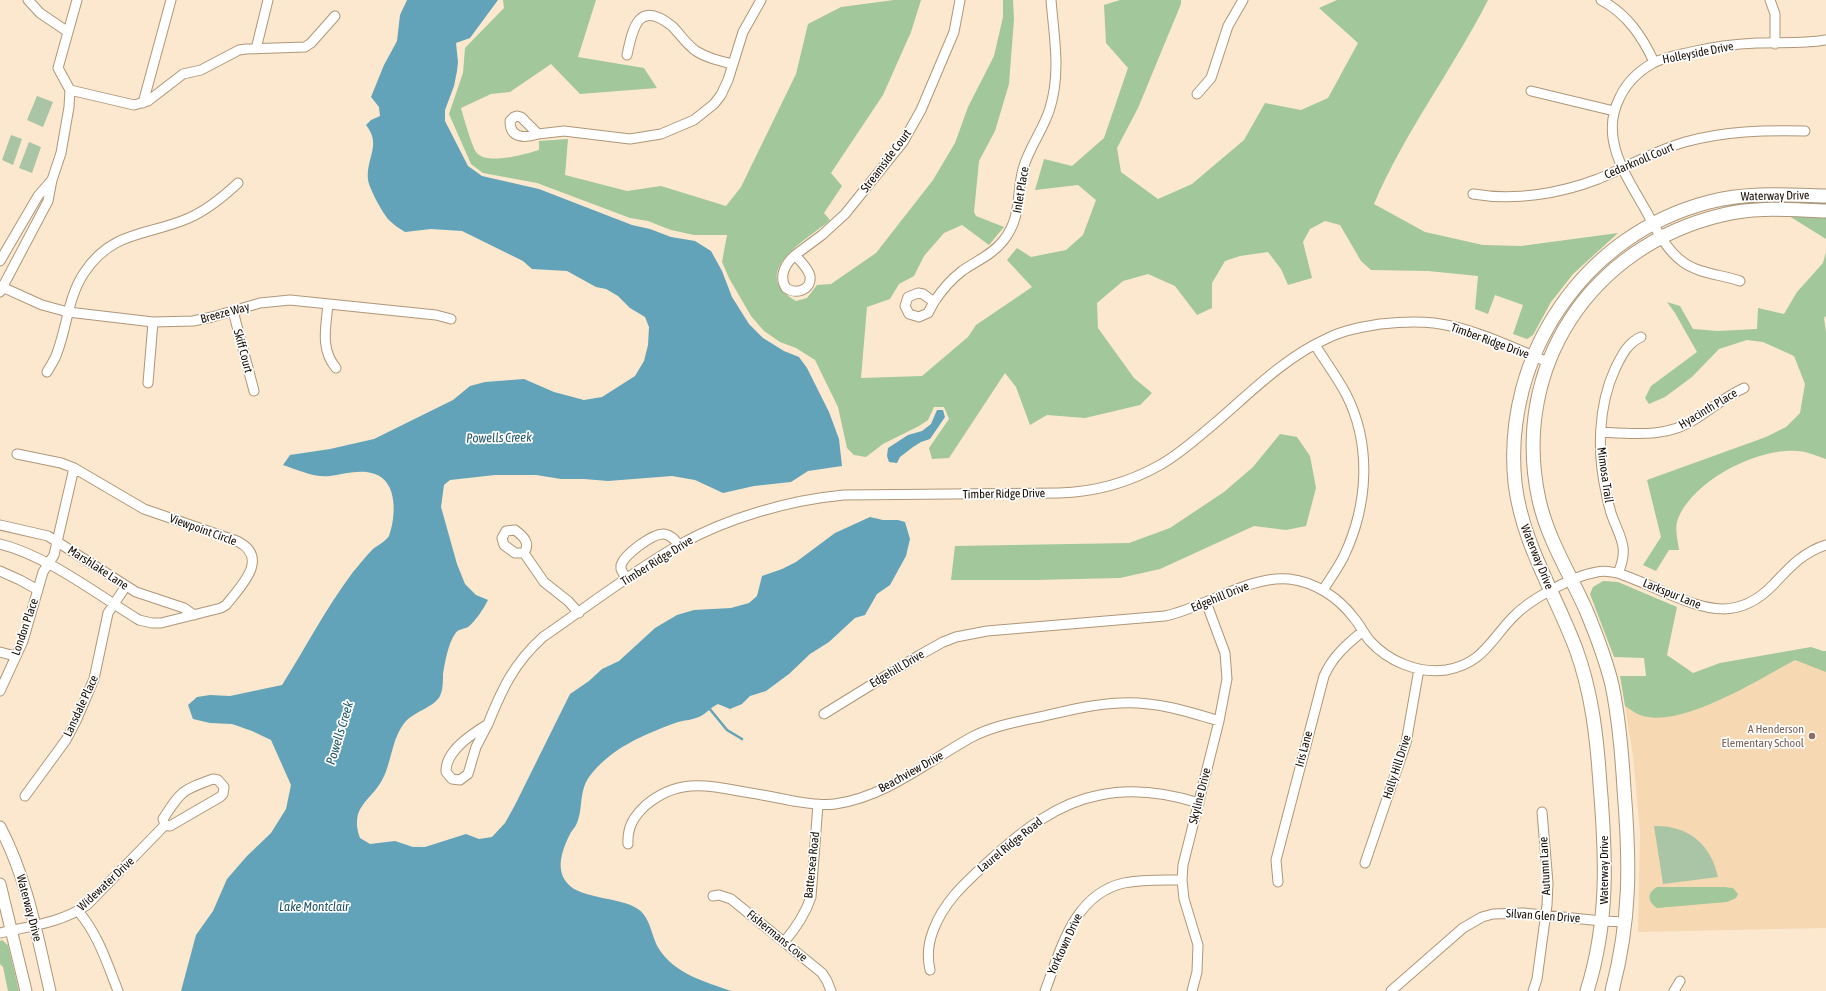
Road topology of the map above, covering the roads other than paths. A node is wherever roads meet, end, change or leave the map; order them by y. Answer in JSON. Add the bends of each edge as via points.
{"nodes":[{"id":1,"x":28,"y":0,"type":"edge"},
{"id":2,"x":77,"y":0,"type":"edge"},
{"id":3,"x":171,"y":0,"type":"edge"},
{"id":4,"x":268,"y":0,"type":"edge"},
{"id":5,"x":761,"y":0,"type":"edge"},
{"id":6,"x":960,"y":0,"type":"edge"},
{"id":7,"x":1051,"y":0,"type":"edge"},
{"id":8,"x":1244,"y":0,"type":"edge"},
{"id":9,"x":1601,"y":0,"type":"edge"},
{"id":10,"x":1770,"y":0,"type":"edge"},
{"id":11,"x":334,"y":16,"type":"dead end"},
{"id":12,"x":68,"y":32,"type":"junction"},
{"id":13,"x":1826,"y":40,"type":"edge"},
{"id":14,"x":1775,"y":44,"type":"junction"},
{"id":15,"x":256,"y":48,"type":"junction"},
{"id":16,"x":627,"y":55,"type":"dead end"},
{"id":17,"x":1654,"y":62,"type":"junction"},
{"id":18,"x":734,"y":64,"type":"junction"},
{"id":19,"x":70,"y":90,"type":"junction"},
{"id":20,"x":1531,"y":91,"type":"dead end"},
{"id":21,"x":1197,"y":94,"type":"dead end"},
{"id":22,"x":144,"y":103,"type":"junction"},
{"id":23,"x":1614,"y":111,"type":"junction"},
{"id":24,"x":1806,"y":131,"type":"dead end"},
{"id":25,"x":538,"y":134,"type":"dead end"},
{"id":26,"x":1621,"y":168,"type":"junction"},
{"id":27,"x":52,"y":180,"type":"junction"},
{"id":28,"x":238,"y":183,"type":"dead end"},
{"id":29,"x":1473,"y":194,"type":"dead end"},
{"id":30,"x":1826,"y":196,"type":"edge"},
{"id":31,"x":1826,"y":211,"type":"edge"},
{"id":32,"x":1653,"y":224,"type":"junction"},
{"id":33,"x":1662,"y":236,"type":"junction"},
{"id":34,"x":795,"y":255,"type":"dead end"},
{"id":35,"x":0,"y":261,"type":"edge"},
{"id":36,"x":1740,"y":281,"type":"dead end"},
{"id":37,"x":1,"y":288,"type":"edge"},
{"id":38,"x":934,"y":302,"type":"dead end"},
{"id":39,"x":328,"y":304,"type":"junction"},
{"id":40,"x":233,"y":311,"type":"junction"},
{"id":41,"x":68,"y":312,"type":"junction"},
{"id":42,"x":451,"y":319,"type":"dead end"},
{"id":43,"x":153,"y":322,"type":"junction"},
{"id":44,"x":1641,"y":337,"type":"dead end"},
{"id":45,"x":1315,"y":345,"type":"junction"},
{"id":46,"x":1534,"y":356,"type":"junction"},
{"id":47,"x":1548,"y":362,"type":"junction"},
{"id":48,"x":336,"y":368,"type":"dead end"},
{"id":49,"x":47,"y":372,"type":"dead end"},
{"id":50,"x":148,"y":383,"type":"dead end"},
{"id":51,"x":1744,"y":388,"type":"dead end"},
{"id":52,"x":254,"y":391,"type":"dead end"},
{"id":53,"x":1601,"y":432,"type":"junction"},
{"id":54,"x":17,"y":454,"type":"dead end"},
{"id":55,"x":74,"y":468,"type":"junction"},
{"id":56,"x":0,"y":525,"type":"edge"},
{"id":57,"x":57,"y":541,"type":"junction"},
{"id":58,"x":0,"y":544,"type":"edge"},
{"id":59,"x":679,"y":545,"type":"junction"},
{"id":60,"x":1826,"y":545,"type":"edge"},
{"id":61,"x":524,"y":553,"type":"dead end"},
{"id":62,"x":48,"y":563,"type":"junction"},
{"id":63,"x":0,"y":571,"type":"edge"},
{"id":64,"x":1618,"y":573,"type":"junction"},
{"id":65,"x":626,"y":579,"type":"junction"},
{"id":66,"x":1572,"y":581,"type":"junction"},
{"id":67,"x":126,"y":586,"type":"junction"},
{"id":68,"x":38,"y":590,"type":"junction"},
{"id":69,"x":1323,"y":590,"type":"junction"},
{"id":70,"x":1551,"y":591,"type":"junction"},
{"id":71,"x":1206,"y":602,"type":"junction"},
{"id":72,"x":113,"y":604,"type":"junction"},
{"id":73,"x":579,"y":613,"type":"junction"},
{"id":74,"x":194,"y":615,"type":"junction"},
{"id":75,"x":1363,"y":631,"type":"junction"},
{"id":76,"x":0,"y":652,"type":"edge"},
{"id":77,"x":15,"y":656,"type":"junction"},
{"id":78,"x":1420,"y":669,"type":"junction"},
{"id":79,"x":0,"y":691,"type":"edge"},
{"id":80,"x":824,"y":714,"type":"dead end"},
{"id":81,"x":1219,"y":721,"type":"junction"},
{"id":82,"x":488,"y":724,"type":"junction"},
{"id":83,"x":24,"y":796,"type":"dead end"},
{"id":84,"x":1199,"y":803,"type":"junction"},
{"id":85,"x":818,"y":804,"type":"junction"},
{"id":86,"x":1542,"y":812,"type":"dead end"},
{"id":87,"x":165,"y":825,"type":"junction"},
{"id":88,"x":0,"y":827,"type":"edge"},
{"id":89,"x":628,"y":844,"type":"dead end"},
{"id":90,"x":1365,"y":863,"type":"dead end"},
{"id":91,"x":1182,"y":880,"type":"junction"},
{"id":92,"x":1278,"y":882,"type":"dead end"},
{"id":93,"x":0,"y":884,"type":"edge"},
{"id":94,"x":713,"y":896,"type":"dead end"},
{"id":95,"x":78,"y":911,"type":"junction"},
{"id":96,"x":1546,"y":915,"type":"junction"},
{"id":97,"x":1602,"y":922,"type":"junction"},
{"id":98,"x":1626,"y":922,"type":"junction"},
{"id":99,"x":35,"y":925,"type":"junction"},
{"id":100,"x":12,"y":930,"type":"junction"},
{"id":101,"x":0,"y":933,"type":"edge"},
{"id":102,"x":784,"y":942,"type":"junction"},
{"id":103,"x":930,"y":970,"type":"dead end"},
{"id":104,"x":1680,"y":981,"type":"dead end"},
{"id":105,"x":26,"y":991,"type":"edge"},
{"id":106,"x":50,"y":991,"type":"edge"},
{"id":107,"x":118,"y":991,"type":"edge"},
{"id":108,"x":831,"y":991,"type":"edge"},
{"id":109,"x":1045,"y":991,"type":"edge"},
{"id":110,"x":1192,"y":991,"type":"edge"},
{"id":111,"x":1391,"y":991,"type":"edge"},
{"id":112,"x":1533,"y":991,"type":"edge"},
{"id":113,"x":1587,"y":991,"type":"edge"},
{"id":114,"x":1612,"y":991,"type":"edge"},
{"id":115,"x":1674,"y":991,"type":"edge"}],
"edges":[{"from":1,"to":12,"type":"street","via":[[40,13]]},
{"from":2,"to":12,"type":"street"},
{"from":3,"to":22,"type":"street"},
{"from":4,"to":15,"type":"street"},
{"from":5,"to":18,"type":"street","via":[[743,32]]},
{"from":6,"to":34,"type":"street","name":"Streamside Court","via":[[954,32],[921,110],[903,142],[845,214],[822,236]]},
{"from":7,"to":38,"type":"street","name":"Inlet Place","via":[[1057,58],[1054,96],[1023,169],[1015,221],[1011,231],[996,248],[952,279]]},
{"from":8,"to":21,"type":"street","via":[[1228,26],[1211,78]]},
{"from":9,"to":17,"type":"street","via":[[1630,22],[1648,48]]},
{"from":10,"to":14,"type":"street","via":[[1775,14]]},
{"from":11,"to":15,"type":"street","via":[[305,47]]},
{"from":12,"to":19,"type":"street","via":[[58,68]]},
{"from":13,"to":14,"type":"street","name":"Holleyside Drive"},
{"from":14,"to":17,"type":"street","name":"Holleyside Drive","via":[[1704,49]]},
{"from":15,"to":22,"type":"street","via":[[239,50],[200,70],[182,74]]},
{"from":16,"to":18,"type":"street","via":[[640,17],[653,13],[667,22],[695,50],[716,60]]},
{"from":17,"to":23,"type":"street","name":"Holleyside Drive","via":[[1630,81]]},
{"from":18,"to":25,"type":"street","via":[[721,95],[714,104],[694,120],[678,128],[661,134],[630,139],[564,131]]},
{"from":19,"to":22,"type":"street","via":[[134,105]]},
{"from":19,"to":27,"type":"street","via":[[65,133]]},
{"from":20,"to":23,"type":"street"},
{"from":23,"to":26,"type":"street","name":"Holleyside Drive","via":[[1612,138]]},
{"from":24,"to":26,"type":"street","name":"Cedarknoll Court","via":[[1759,130],[1716,135],[1666,148]]},
{"from":26,"to":29,"type":"street","name":"Cedarknoll Court","via":[[1598,179],[1553,192],[1509,198]]},
{"from":26,"to":32,"type":"street","name":"Holleyside Drive"},
{"from":27,"to":35,"type":"street","via":[[38,196]]},
{"from":27,"to":37,"type":"street","via":[[48,201]]},
{"from":28,"to":41,"type":"street","via":[[210,206],[190,218],[126,237],[102,253],[78,282]]},
{"from":30,"to":32,"type":"main road","name":"Waterway Drive","via":[[1772,194],[1730,198],[1692,207]]},
{"from":31,"to":33,"type":"main road","name":"Waterway Drive","via":[[1731,212]]},
{"from":32,"to":33,"type":"street","name":"Holleyside Drive"},
{"from":32,"to":46,"type":"main road","name":"Waterway Drive","via":[[1624,241],[1578,283],[1554,315]]},
{"from":33,"to":36,"type":"street","name":"Holleyside Drive","via":[[1672,252],[1685,264],[1694,269]]},
{"from":33,"to":47,"type":"main road","name":"Waterway Drive","via":[[1619,264],[1590,292],[1565,328]]},
{"from":37,"to":41,"type":"street","name":"Breeze Way"},
{"from":39,"to":40,"type":"street","name":"Breeze Way","via":[[275,301]]},
{"from":39,"to":42,"type":"street","name":"Breeze Way","via":[[436,315]]},
{"from":39,"to":48,"type":"street","via":[[324,343]]},
{"from":40,"to":43,"type":"street","name":"Breeze Way","via":[[193,321]]},
{"from":40,"to":52,"type":"street","name":"Skiff Court"},
{"from":41,"to":43,"type":"street","name":"Breeze Way"},
{"from":41,"to":49,"type":"street","via":[[57,354]]},
{"from":43,"to":50,"type":"street"},
{"from":44,"to":53,"type":"street","name":"Mimosa Trail","via":[[1628,347],[1613,374]]},
{"from":45,"to":46,"type":"street","name":"Timber Ridge Drive","via":[[1338,334],[1362,327],[1390,323],[1432,323],[1476,333]]},
{"from":45,"to":59,"type":"street","name":"Timber Ridge Drive","via":[[1277,370],[1175,456],[1123,482],[1074,493],[868,494],[820,497],[762,511]]},
{"from":45,"to":69,"type":"street","via":[[1340,384],[1352,410],[1361,438],[1364,466],[1364,485],[1358,520],[1343,558]]},
{"from":46,"to":47,"type":"street","name":"Timber Ridge Drive"},
{"from":46,"to":70,"type":"main road","name":"Waterway Drive","via":[[1518,407],[1514,468],[1524,528]]},
{"from":47,"to":66,"type":"main road","name":"Waterway Drive","via":[[1536,403],[1534,465],[1544,520]]},
{"from":51,"to":53,"type":"street","name":"Hyacinth Place","via":[[1722,400],[1696,420],[1669,431],[1641,435]]},
{"from":53,"to":64,"type":"street","name":"Mimosa Trail","via":[[1606,491],[1624,547]]},
{"from":54,"to":55,"type":"street","name":"Viewpoint Circle"},
{"from":55,"to":57,"type":"street"},
{"from":55,"to":74,"type":"street","name":"Viewpoint Circle","via":[[144,509],[237,541],[246,547],[252,559],[250,573],[230,600],[221,608]]},
{"from":56,"to":57,"type":"street","name":"Marshlake Lane","via":[[48,536]]},
{"from":57,"to":62,"type":"street","via":[[54,555]]},
{"from":57,"to":67,"type":"street","name":"Marshlake Lane"},
{"from":58,"to":62,"type":"street","name":"Viewpoint Circle"},
{"from":59,"to":65,"type":"street","name":"Timber Ridge Drive"},
{"from":59,"to":65,"type":"street","via":[[671,536],[662,534],[639,546],[622,561],[621,569]]},
{"from":60,"to":64,"type":"street","name":"Larkspur Lane","via":[[1788,567],[1773,585],[1757,598],[1746,604],[1724,609],[1695,605]]},
{"from":61,"to":73,"type":"street","via":[[544,582]]},
{"from":62,"to":68,"type":"street","name":"London Place"},
{"from":62,"to":72,"type":"street","name":"Viewpoint Circle"},
{"from":63,"to":68,"type":"street"},
{"from":64,"to":66,"type":"street","name":"Larkspur Lane","via":[[1599,571]]},
{"from":65,"to":73,"type":"street","name":"Timber Ridge Drive"},
{"from":66,"to":70,"type":"street","name":"Edgehill Drive"},
{"from":66,"to":98,"type":"main road","name":"Waterway Drive","via":[[1586,610],[1605,662],[1617,717],[1628,849]]},
{"from":67,"to":72,"type":"street","name":"Lansdale Place"},
{"from":67,"to":74,"type":"street","name":"Marshlake Lane","via":[[136,592],[184,608]]},
{"from":68,"to":77,"type":"street","name":"London Place","via":[[23,641]]},
{"from":69,"to":71,"type":"street","name":"Edgehill Drive","via":[[1300,581],[1268,579]]},
{"from":69,"to":75,"type":"street","name":"Edgehill Drive","via":[[1346,608]]},
{"from":70,"to":78,"type":"street","name":"Edgehill Drive","via":[[1538,597],[1514,616],[1476,659],[1444,670]]},
{"from":70,"to":97,"type":"main road","name":"Waterway Drive","via":[[1579,658],[1594,716],[1605,846]]},
{"from":71,"to":80,"type":"street","name":"Edgehill Drive","via":[[1165,616],[987,631],[956,637],[931,649]]},
{"from":71,"to":81,"type":"street","name":"Skyline Drive","via":[[1223,643],[1227,666],[1226,689]]},
{"from":72,"to":74,"type":"street","name":"Viewpoint Circle","via":[[139,620],[152,623]]},
{"from":72,"to":83,"type":"street","name":"Lansdale Place","via":[[105,623],[94,679],[76,721],[66,740]]},
{"from":73,"to":82,"type":"street","name":"Timber Ridge Drive","via":[[543,637],[520,660],[505,684]]},
{"from":75,"to":78,"type":"street","name":"Edgehill Drive","via":[[1378,649],[1390,658]]},
{"from":75,"to":92,"type":"street","name":"Iris Lane","via":[[1334,657],[1324,676],[1276,860]]},
{"from":76,"to":77,"type":"street"},
{"from":77,"to":79,"type":"street","name":"London Place"},
{"from":78,"to":90,"type":"street","name":"Holly Hill Drive","via":[[1406,743]]},
{"from":81,"to":84,"type":"street","name":"Skyline Drive"},
{"from":81,"to":85,"type":"street","name":"Beachview Drive","via":[[1160,706],[1120,703],[1012,722],[973,737],[887,787],[835,804]]},
{"from":82,"to":82,"type":"street","name":"Timber Ridge Drive","via":[[476,746],[468,774],[460,780],[452,779],[446,772],[447,761],[467,738]]},
{"from":84,"to":91,"type":"street","name":"Skyline Drive","via":[[1185,854]]},
{"from":84,"to":103,"type":"street","name":"Laurel Ridge Road","via":[[1161,793],[1122,792],[1085,799],[1046,816],[1015,838],[950,899],[936,923],[930,940]]},
{"from":85,"to":89,"type":"street","name":"Beachview Drive","via":[[710,786],[686,786],[662,794],[642,808],[628,831]]},
{"from":85,"to":102,"type":"street","name":"Battersea Road","via":[[811,897],[799,924]]},
{"from":86,"to":96,"type":"street","name":"Autumn Lane","via":[[1548,883]]},
{"from":87,"to":87,"type":"street","name":"Widewater Drive","via":[[163,819],[183,792],[213,779],[222,783],[224,791],[220,797],[170,826]]},
{"from":87,"to":95,"type":"street","name":"Widewater Drive"},
{"from":88,"to":99,"type":"street","name":"Waterway Drive","via":[[21,875]]},
{"from":91,"to":109,"type":"street","name":"Yorktown Drive","via":[[1123,883],[1091,899],[1073,922]]},
{"from":91,"to":110,"type":"street","name":"Skyline Drive","via":[[1184,899],[1198,945],[1197,972]]},
{"from":93,"to":100,"type":"street","name":"Waterway Drive"},
{"from":94,"to":102,"type":"street","name":"Fishermans Cove","via":[[730,899]]},
{"from":95,"to":99,"type":"street","name":"Widewater Drive"},
{"from":95,"to":107,"type":"street","via":[[98,940]]},
{"from":96,"to":97,"type":"street","name":"Silvan Glen Drive"},
{"from":96,"to":111,"type":"street","name":"Silvan Glen Drive","via":[[1493,914],[1472,921]]},
{"from":96,"to":112,"type":"street","name":"Autumn Lane"},
{"from":97,"to":98,"type":"street","name":"Silvan Glen Drive"},
{"from":97,"to":113,"type":"main road","name":"Waterway Drive"},
{"from":98,"to":114,"type":"main road","name":"Waterway Drive"},
{"from":99,"to":100,"type":"street","name":"Widewater Drive"},
{"from":99,"to":106,"type":"street","name":"Waterway Drive"},
{"from":100,"to":101,"type":"street","name":"Widewater Drive"},
{"from":100,"to":105,"type":"street","name":"Waterway Drive"},
{"from":102,"to":108,"type":"street","name":"Fishermans Cove","via":[[822,973]]},
{"from":104,"to":115,"type":"street"}]}
